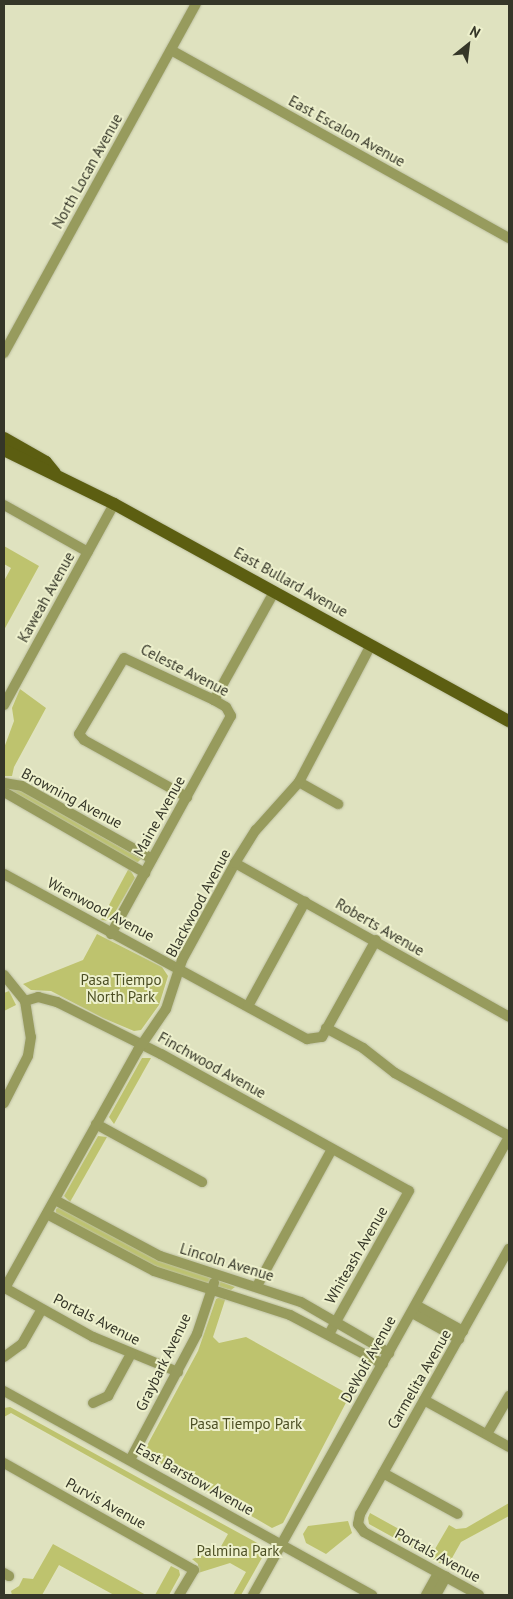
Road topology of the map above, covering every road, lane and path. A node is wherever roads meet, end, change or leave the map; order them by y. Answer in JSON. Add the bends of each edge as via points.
{"nodes":[{"id":1,"x":196,"y":4,"type":"edge"},
{"id":2,"x":170,"y":50,"type":"junction"},
{"id":3,"x":509,"y":238,"type":"edge"},
{"id":4,"x":4,"y":353,"type":"edge"},
{"id":5,"x":4,"y":438,"type":"edge"},
{"id":6,"x":4,"y":450,"type":"edge"},
{"id":7,"x":55,"y":473,"type":"junction"},
{"id":8,"x":114,"y":504,"type":"junction"},
{"id":9,"x":4,"y":505,"type":"edge"},
{"id":10,"x":88,"y":552,"type":"junction"},
{"id":11,"x":274,"y":592,"type":"junction"},
{"id":12,"x":371,"y":645,"type":"junction"},
{"id":13,"x":214,"y":700,"type":"junction"},
{"id":14,"x":4,"y":705,"type":"edge"},
{"id":15,"x":230,"y":712,"type":"joint"},
{"id":16,"x":509,"y":721,"type":"edge"},
{"id":17,"x":4,"y":782,"type":"edge"},
{"id":18,"x":299,"y":782,"type":"junction"},
{"id":19,"x":4,"y":792,"type":"edge"},
{"id":20,"x":186,"y":797,"type":"junction"},
{"id":21,"x":338,"y":804,"type":"dead end"},
{"id":22,"x":152,"y":859,"type":"junction"},
{"id":23,"x":236,"y":863,"type":"junction"},
{"id":24,"x":145,"y":873,"type":"junction"},
{"id":25,"x":4,"y":874,"type":"edge"},
{"id":26,"x":305,"y":902,"type":"junction"},
{"id":27,"x":111,"y":934,"type":"junction"},
{"id":28,"x":376,"y":940,"type":"junction"},
{"id":29,"x":179,"y":967,"type":"junction"},
{"id":30,"x":4,"y":974,"type":"edge"},
{"id":31,"x":25,"y":1001,"type":"junction"},
{"id":32,"x":248,"y":1006,"type":"junction"},
{"id":33,"x":509,"y":1017,"type":"edge"},
{"id":34,"x":326,"y":1028,"type":"junction"},
{"id":35,"x":142,"y":1044,"type":"junction"},
{"id":36,"x":4,"y":1103,"type":"edge"},
{"id":37,"x":96,"y":1124,"type":"junction"},
{"id":38,"x":509,"y":1137,"type":"edge"},
{"id":39,"x":332,"y":1149,"type":"junction"},
{"id":40,"x":202,"y":1182,"type":"dead end"},
{"id":41,"x":409,"y":1191,"type":"joint"},
{"id":42,"x":55,"y":1200,"type":"junction"},
{"id":43,"x":47,"y":1214,"type":"junction"},
{"id":44,"x":509,"y":1249,"type":"edge"},
{"id":45,"x":216,"y":1274,"type":"junction"},
{"id":46,"x":257,"y":1286,"type":"junction"},
{"id":47,"x":5,"y":1288,"type":"edge"},
{"id":48,"x":213,"y":1289,"type":"junction"},
{"id":49,"x":42,"y":1309,"type":"junction"},
{"id":50,"x":414,"y":1309,"type":"junction"},
{"id":51,"x":335,"y":1322,"type":"junction"},
{"id":52,"x":329,"y":1334,"type":"junction"},
{"id":53,"x":461,"y":1335,"type":"junction"},
{"id":54,"x":389,"y":1352,"type":"junction"},
{"id":55,"x":132,"y":1354,"type":"junction"},
{"id":56,"x":4,"y":1357,"type":"edge"},
{"id":57,"x":383,"y":1364,"type":"junction"},
{"id":58,"x":178,"y":1372,"type":"junction"},
{"id":59,"x":4,"y":1393,"type":"edge"},
{"id":60,"x":509,"y":1396,"type":"edge"},
{"id":61,"x":424,"y":1400,"type":"junction"},
{"id":62,"x":93,"y":1403,"type":"dead end"},
{"id":63,"x":487,"y":1434,"type":"junction"},
{"id":64,"x":509,"y":1447,"type":"edge"},
{"id":65,"x":130,"y":1460,"type":"junction"},
{"id":66,"x":4,"y":1462,"type":"edge"},
{"id":67,"x":383,"y":1473,"type":"junction"},
{"id":68,"x":458,"y":1514,"type":"dead end"},
{"id":69,"x":358,"y":1524,"type":"joint"},
{"id":70,"x":282,"y":1544,"type":"junction"},
{"id":71,"x":442,"y":1575,"type":"junction"},
{"id":72,"x":179,"y":1595,"type":"edge"},
{"id":73,"x":254,"y":1595,"type":"edge"},
{"id":74,"x":372,"y":1595,"type":"edge"},
{"id":75,"x":426,"y":1595,"type":"edge"},
{"id":76,"x":436,"y":1595,"type":"edge"},
{"id":77,"x":479,"y":1595,"type":"edge"}],
"edges":[{"from":1,"to":2,"type":"street","name":"North Locan Avenue"},
{"from":2,"to":3,"type":"street","name":"East Escalon Avenue"},
{"from":2,"to":4,"type":"street","name":"North Locan Avenue"},
{"from":5,"to":7,"type":"main road","name":"East Bullard Avenue","via":[[46,462]]},
{"from":6,"to":7,"type":"main road","name":"East Bullard Avenue","via":[[43,471]]},
{"from":7,"to":8,"type":"main road","name":"East Bullard Avenue"},
{"from":8,"to":10,"type":"street","name":"Kaweah Avenue"},
{"from":8,"to":11,"type":"main road","name":"East Bullard Avenue"},
{"from":9,"to":10,"type":"street"},
{"from":10,"to":14,"type":"street","name":"Kaweah Avenue"},
{"from":11,"to":12,"type":"main road","name":"East Bullard Avenue"},
{"from":11,"to":13,"type":"street"},
{"from":12,"to":16,"type":"main road","name":"East Bullard Avenue"},
{"from":12,"to":18,"type":"street","name":"Blackwood Avenue"},
{"from":13,"to":15,"type":"street","name":"Celeste Avenue"},
{"from":13,"to":20,"type":"street","name":"Celeste Avenue","via":[[124,658],[79,734],[84,740]]},
{"from":15,"to":20,"type":"street","name":"Maine Avenue"},
{"from":17,"to":22,"type":"street","name":"Browning Avenue","via":[[22,786]]},
{"from":18,"to":21,"type":"street"},
{"from":18,"to":23,"type":"street","name":"Blackwood Avenue","via":[[256,830]]},
{"from":19,"to":24,"type":"street","name":"Browning Avenue"},
{"from":20,"to":22,"type":"street","name":"Maine Avenue"},
{"from":22,"to":24,"type":"street","name":"Maine Avenue"},
{"from":23,"to":26,"type":"street","name":"Roberts Avenue"},
{"from":23,"to":29,"type":"street","name":"Blackwood Avenue"},
{"from":24,"to":27,"type":"street","name":"Maine Avenue"},
{"from":25,"to":27,"type":"street","name":"Wrenwood Avenue"},
{"from":26,"to":28,"type":"street","name":"Roberts Avenue"},
{"from":26,"to":32,"type":"street"},
{"from":27,"to":29,"type":"street","name":"Wrenwood Avenue"},
{"from":28,"to":33,"type":"street","name":"Roberts Avenue"},
{"from":28,"to":34,"type":"street"},
{"from":29,"to":32,"type":"street","name":"Wrenwood Avenue"},
{"from":29,"to":35,"type":"street","name":"Blackwood Avenue","via":[[166,1009]]},
{"from":30,"to":31,"type":"street"},
{"from":31,"to":35,"type":"street","name":"Finchwood Avenue","via":[[38,997],[51,999]]},
{"from":31,"to":36,"type":"street","via":[[32,1038],[28,1056]]},
{"from":32,"to":34,"type":"street","name":"Wrenwood Avenue","via":[[307,1039],[317,1040]]},
{"from":34,"to":38,"type":"street","via":[[363,1048],[395,1073]]},
{"from":35,"to":37,"type":"street","name":"Blackwood Avenue"},
{"from":35,"to":39,"type":"street","name":"Finchwood Avenue"},
{"from":37,"to":40,"type":"street"},
{"from":37,"to":42,"type":"street","name":"Blackwood Avenue"},
{"from":38,"to":50,"type":"street","name":"DeWolf Avenue"},
{"from":39,"to":41,"type":"street","name":"Finchwood Avenue"},
{"from":39,"to":46,"type":"street"},
{"from":41,"to":51,"type":"street","name":"Whiteash Avenue"},
{"from":42,"to":43,"type":"street","name":"Blackwood Avenue"},
{"from":42,"to":45,"type":"street","name":"Lincoln Avenue","via":[[160,1256]]},
{"from":43,"to":47,"type":"street","name":"Blackwood Avenue"},
{"from":43,"to":48,"type":"street","name":"Lincoln Avenue","via":[[154,1271]]},
{"from":44,"to":53,"type":"street","name":"Carmelita Avenue"},
{"from":45,"to":46,"type":"street","name":"Lincoln Avenue"},
{"from":45,"to":48,"type":"street","name":"Graybark Avenue"},
{"from":46,"to":51,"type":"street","name":"Lincoln Avenue","via":[[300,1302]]},
{"from":47,"to":49,"type":"street","name":"Portals Avenue"},
{"from":48,"to":52,"type":"street","name":"Lincoln Avenue","via":[[261,1304]]},
{"from":48,"to":58,"type":"street","name":"Graybark Avenue","via":[[197,1334]]},
{"from":49,"to":55,"type":"street","name":"Portals Avenue"},
{"from":49,"to":56,"type":"street","via":[[22,1344]]},
{"from":50,"to":53,"type":"street"},
{"from":50,"to":54,"type":"street","name":"DeWolf Avenue"},
{"from":51,"to":52,"type":"street","name":"Whiteash Avenue"},
{"from":51,"to":54,"type":"street","name":"Lincoln Avenue"},
{"from":52,"to":57,"type":"street","name":"Lincoln Avenue"},
{"from":53,"to":61,"type":"street","name":"Carmelita Avenue"},
{"from":54,"to":57,"type":"street","name":"DeWolf Avenue"},
{"from":55,"to":58,"type":"street","name":"Portals Avenue"},
{"from":55,"to":62,"type":"street","via":[[108,1396]]},
{"from":57,"to":70,"type":"street","name":"DeWolf Avenue"},
{"from":58,"to":65,"type":"street","name":"Graybark Avenue"},
{"from":59,"to":65,"type":"street","name":"East Barstow Avenue"},
{"from":60,"to":63,"type":"street"},
{"from":61,"to":63,"type":"street"},
{"from":61,"to":67,"type":"street","name":"Carmelita Avenue"},
{"from":63,"to":64,"type":"street"},
{"from":65,"to":70,"type":"street","name":"East Barstow Avenue"},
{"from":66,"to":72,"type":"street","name":"Purvis Avenue","via":[[194,1570]]},
{"from":67,"to":68,"type":"street"},
{"from":67,"to":69,"type":"street","name":"Carmelita Avenue","via":[[360,1514]]},
{"from":69,"to":71,"type":"street","name":"Portals Avenue","via":[[364,1532]]},
{"from":70,"to":73,"type":"street","name":"DeWolf Avenue"},
{"from":70,"to":74,"type":"street","name":"East Barstow Avenue"},
{"from":71,"to":75,"type":"street"},
{"from":71,"to":76,"type":"street"},
{"from":71,"to":77,"type":"street","name":"Portals Avenue"}]}
